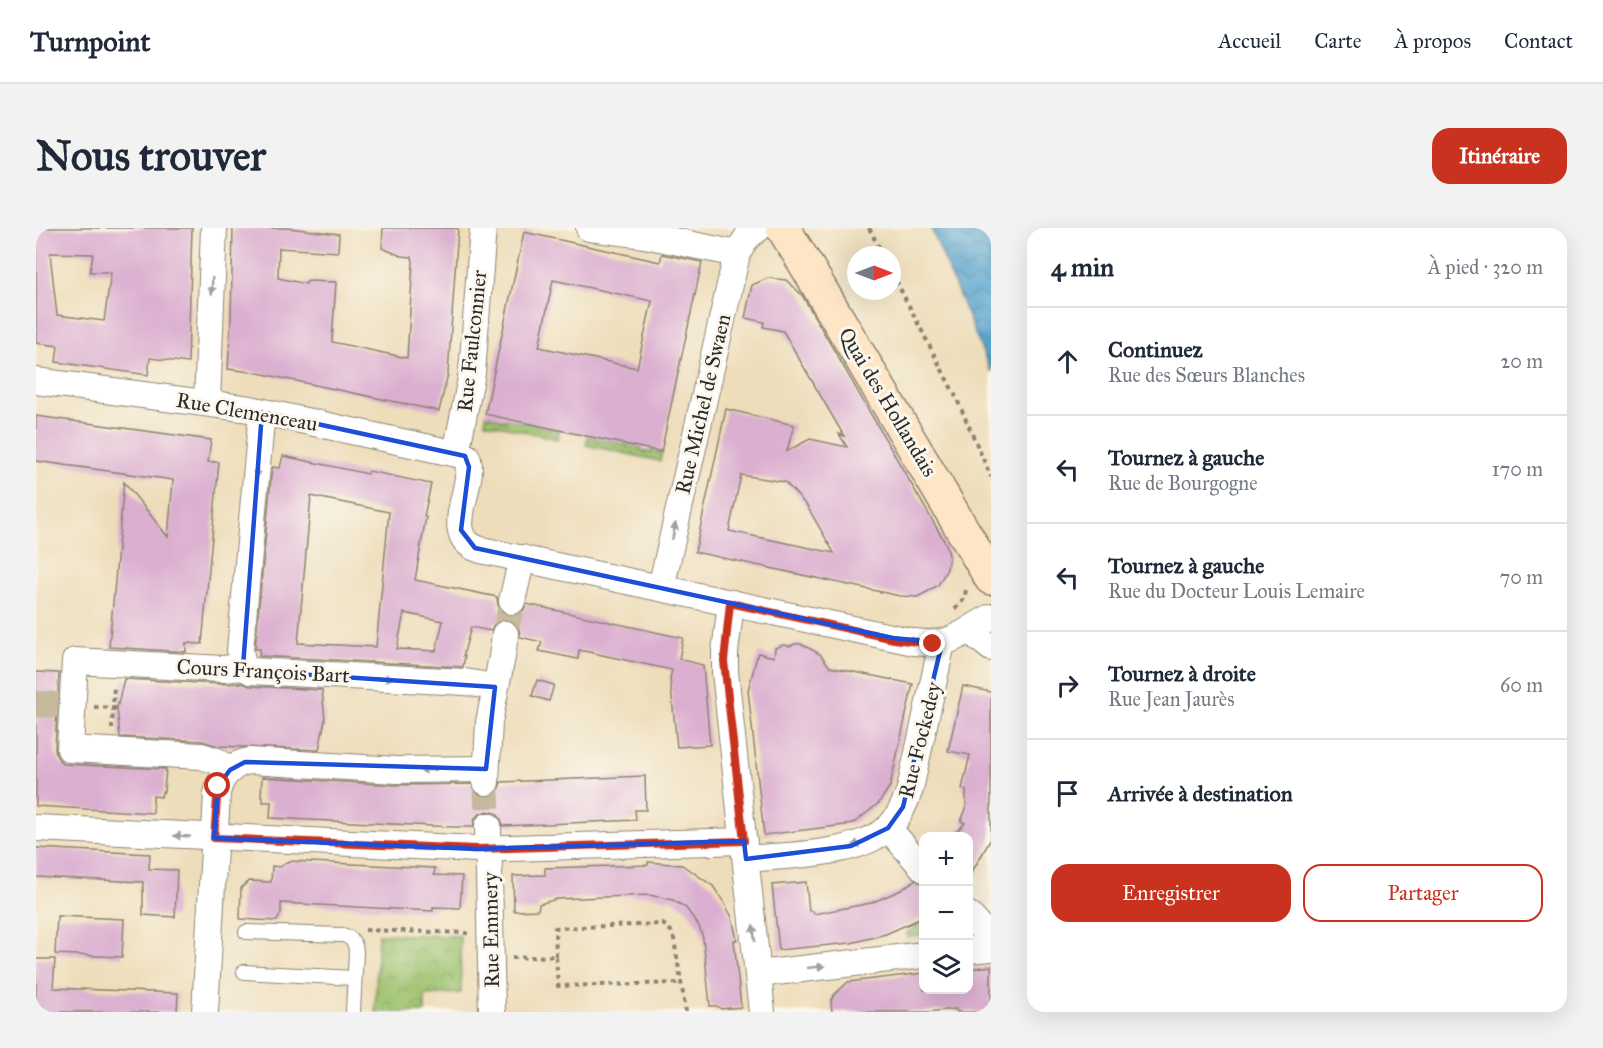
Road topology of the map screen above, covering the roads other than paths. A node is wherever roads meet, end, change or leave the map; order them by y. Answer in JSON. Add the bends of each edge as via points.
{"nodes":[{"id":1,"x":214,"y":228,"type":"edge"},
{"id":2,"x":483,"y":228,"type":"edge"},
{"id":3,"x":589,"y":228,"type":"edge"},
{"id":4,"x":759,"y":228,"type":"edge"},
{"id":5,"x":783,"y":228,"type":"edge"},
{"id":6,"x":803,"y":228,"type":"edge"},
{"id":7,"x":737,"y":254,"type":"junction"},
{"id":8,"x":36,"y":381,"type":"edge"},
{"id":9,"x":207,"y":403,"type":"junction"},
{"id":10,"x":262,"y":412,"type":"junction"},
{"id":11,"x":456,"y":453,"type":"junction"},
{"id":12,"x":522,"y":558,"type":"junction"},
{"id":13,"x":987,"y":564,"type":"edge"},
{"id":14,"x":661,"y":588,"type":"junction"},
{"id":15,"x":512,"y":601,"type":"tunnel mouth"},
{"id":16,"x":730,"y":603,"type":"junction"},
{"id":17,"x":984,"y":625,"type":"edge"},
{"id":18,"x":505,"y":634,"type":"tunnel mouth"},
{"id":19,"x":942,"y":643,"type":"junction"},
{"id":20,"x":991,"y":648,"type":"edge"},
{"id":21,"x":243,"y":667,"type":"junction"},
{"id":22,"x":495,"y":687,"type":"junction"},
{"id":23,"x":230,"y":770,"type":"junction"},
{"id":24,"x":36,"y":828,"type":"edge"},
{"id":25,"x":888,"y":828,"type":"junction"},
{"id":26,"x":214,"y":838,"type":"junction"},
{"id":27,"x":489,"y":838,"type":"junction"},
{"id":28,"x":745,"y":850,"type":"junction"},
{"id":29,"x":919,"y":863,"type":"edge"},
{"id":30,"x":973,"y":919,"type":"edge"},
{"id":31,"x":246,"y":932,"type":"dead end"},
{"id":32,"x":991,"y":939,"type":"edge"},
{"id":33,"x":991,"y":948,"type":"edge"},
{"id":34,"x":973,"y":950,"type":"edge"},
{"id":35,"x":919,"y":956,"type":"edge"},
{"id":36,"x":244,"y":972,"type":"dead end"},
{"id":37,"x":758,"y":974,"type":"junction"},
{"id":38,"x":354,"y":978,"type":"junction"},
{"id":39,"x":205,"y":1012,"type":"edge"},
{"id":40,"x":353,"y":1012,"type":"edge"},
{"id":41,"x":492,"y":1012,"type":"edge"},
{"id":42,"x":762,"y":1012,"type":"edge"}],
"edges":[{"from":1,"to":9,"type":"street","one_way":true},
{"from":2,"to":11,"type":"street","name":"Rue Faulconnier","via":[[472,373]]},
{"from":3,"to":7,"type":"street"},
{"from":4,"to":7,"type":"street","name":"Rue Michel de Swaen","via":[[747,237]]},
{"from":5,"to":13,"type":"street","name":"Quai des Hollandais"},
{"from":6,"to":13,"type":"street","name":"Quai des Hollandais"},
{"from":14,"to":7,"type":"street","name":"Rue Michel de Swaen","one_way":true},
{"from":8,"to":9,"type":"street","name":"Rue Clemenceau"},
{"from":9,"to":10,"type":"street","name":"Rue Clemenceau"},
{"from":10,"to":11,"type":"street","name":"Rue Clemenceau"},
{"from":10,"to":21,"type":"street","one_way":true,"via":[[240,656]]},
{"from":11,"to":12,"type":"street","via":[[465,456],[469,463],[461,513],[466,541],[475,548]]},
{"from":12,"to":14,"type":"street"},
{"from":12,"to":15,"type":"street"},
{"from":13,"to":17,"type":"street"},
{"from":14,"to":16,"type":"street"},
{"from":16,"to":19,"type":"street","via":[[894,639]]},
{"from":16,"to":28,"type":"street","via":[[724,661]]},
{"from":17,"to":19,"type":"street"},
{"from":17,"to":20,"type":"street"},
{"from":18,"to":22,"type":"street"},
{"from":19,"to":25,"type":"street","name":"Rue Fockedey","via":[[910,789]]},
{"from":21,"to":22,"type":"street","name":"Cours François Bart","one_way":true,"via":[[251,671],[465,682]]},
{"from":21,"to":23,"type":"street","name":"Cours François Bart","via":[[75,661],[77,706],[70,749],[201,756]]},
{"from":22,"to":23,"type":"street","one_way":true,"via":[[486,775],[250,761]]},
{"from":23,"to":26,"type":"street","via":[[218,786]]},
{"from":26,"to":24,"type":"street","name":"Rue Fockedey","one_way":true},
{"from":25,"to":28,"type":"street","name":"Rue Fockedey","one_way":true,"via":[[840,849]]},
{"from":25,"to":29,"type":"street"},
{"from":26,"to":27,"type":"street","name":"Rue Fockedey"},
{"from":26,"to":39,"type":"street"},
{"from":27,"to":28,"type":"street","name":"Rue Fockedey"},
{"from":27,"to":41,"type":"street","name":"Rue Emmery"},
{"from":37,"to":28,"type":"street","one_way":true},
{"from":30,"to":32,"type":"street"},
{"from":31,"to":38,"type":"lane","via":[[342,935],[352,940],[356,951]]},
{"from":33,"to":34,"type":"street"},
{"from":37,"to":35,"type":"street","one_way":true},
{"from":36,"to":38,"type":"lane"},
{"from":37,"to":42,"type":"street"},
{"from":38,"to":40,"type":"lane"}]}
